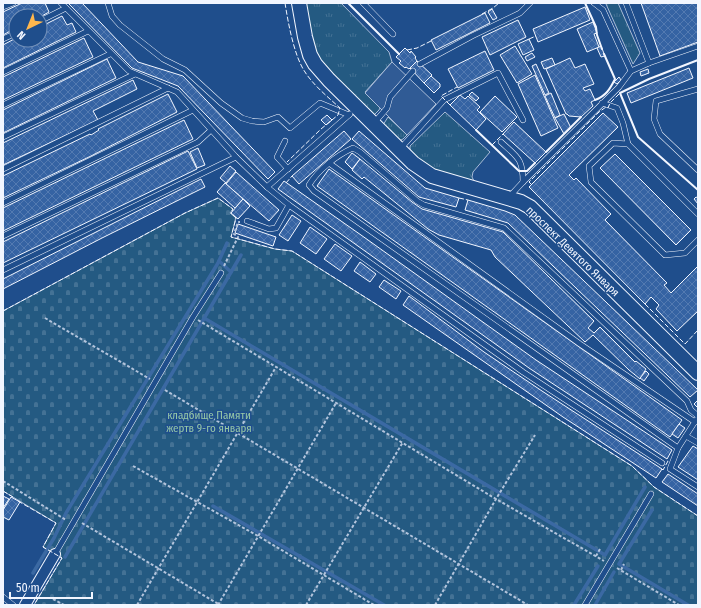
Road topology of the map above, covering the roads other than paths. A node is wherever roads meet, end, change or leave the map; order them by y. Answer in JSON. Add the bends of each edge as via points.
{"nodes":[{"id":1,"x":13,"y":3,"type":"edge"},
{"id":2,"x":61,"y":3,"type":"edge"},
{"id":3,"x":108,"y":3,"type":"edge"},
{"id":4,"x":298,"y":3,"type":"edge"},
{"id":5,"x":363,"y":3,"type":"edge"},
{"id":6,"x":530,"y":3,"type":"edge"},
{"id":7,"x":594,"y":3,"type":"edge"},
{"id":8,"x":626,"y":3,"type":"edge"},
{"id":9,"x":3,"y":7,"type":"edge"},
{"id":10,"x":66,"y":8,"type":"junction"},
{"id":11,"x":48,"y":17,"type":"edge"},
{"id":12,"x":88,"y":31,"type":"junction"},
{"id":13,"x":393,"y":34,"type":"dead end"},
{"id":14,"x":698,"y":46,"type":"edge"},
{"id":15,"x":110,"y":54,"type":"junction"},
{"id":16,"x":648,"y":63,"type":"junction"},
{"id":17,"x":420,"y":64,"type":"dead end"},
{"id":18,"x":412,"y":71,"type":"dead end"},
{"id":19,"x":631,"y":71,"type":"junction"},
{"id":20,"x":3,"y":72,"type":"edge"},
{"id":21,"x":135,"y":74,"type":"junction"},
{"id":22,"x":168,"y":88,"type":"junction"},
{"id":23,"x":698,"y":89,"type":"edge"},
{"id":24,"x":602,"y":103,"type":"junction"},
{"id":25,"x":3,"y":105,"type":"edge"},
{"id":26,"x":193,"y":110,"type":"junction"},
{"id":27,"x":353,"y":112,"type":"junction"},
{"id":28,"x":524,"y":120,"type":"dead end"},
{"id":29,"x":373,"y":123,"type":"junction"},
{"id":30,"x":211,"y":130,"type":"junction"},
{"id":31,"x":3,"y":137,"type":"edge"},
{"id":32,"x":285,"y":141,"type":"dead end"},
{"id":33,"x":501,"y":142,"type":"dead end"},
{"id":34,"x":628,"y":144,"type":"junction"},
{"id":35,"x":399,"y":150,"type":"junction"},
{"id":36,"x":236,"y":157,"type":"junction"},
{"id":37,"x":329,"y":164,"type":"junction"},
{"id":38,"x":3,"y":169,"type":"edge"},
{"id":39,"x":288,"y":169,"type":"junction"},
{"id":40,"x":698,"y":170,"type":"edge"},
{"id":41,"x":523,"y":182,"type":"junction"},
{"id":42,"x":267,"y":187,"type":"junction"},
{"id":43,"x":508,"y":198,"type":"junction"},
{"id":44,"x":3,"y":202,"type":"edge"},
{"id":45,"x":289,"y":205,"type":"junction"},
{"id":46,"x":698,"y":214,"type":"edge"},
{"id":47,"x":247,"y":221,"type":"road end"},
{"id":48,"x":3,"y":236,"type":"edge"},
{"id":49,"x":698,"y":240,"type":"edge"},
{"id":50,"x":3,"y":270,"type":"edge"},
{"id":51,"x":221,"y":273,"type":"dead end"},
{"id":52,"x":697,"y":371,"type":"edge"},
{"id":53,"x":697,"y":419,"type":"edge"},
{"id":54,"x":686,"y":436,"type":"junction"},
{"id":55,"x":698,"y":443,"type":"edge"},
{"id":56,"x":678,"y":448,"type":"junction"},
{"id":57,"x":662,"y":463,"type":"dead end"},
{"id":58,"x":698,"y":487,"type":"edge"},
{"id":59,"x":651,"y":494,"type":"dead end"},
{"id":60,"x":55,"y":554,"type":"joint"},
{"id":61,"x":3,"y":597,"type":"edge"},
{"id":62,"x":13,"y":605,"type":"edge"},
{"id":63,"x":26,"y":605,"type":"edge"},
{"id":64,"x":586,"y":605,"type":"edge"}],
"edges":[{"from":1,"to":9,"type":"lane"},
{"from":2,"to":10,"type":"lane"},
{"from":3,"to":27,"type":"lane","via":[[112,16],[120,25],[163,59],[185,70],[221,103],[242,118],[264,122],[278,117],[290,128],[320,103]]},
{"from":4,"to":27,"type":"street","name":"проспект Девятого Января","via":[[310,55]]},
{"from":5,"to":13,"type":"lane"},
{"from":6,"to":17,"type":"lane","via":[[520,13]]},
{"from":7,"to":19,"type":"lane","via":[[603,10]]},
{"from":8,"to":16,"type":"lane"},
{"from":10,"to":11,"type":"lane"},
{"from":10,"to":12,"type":"lane"},
{"from":12,"to":15,"type":"lane"},
{"from":12,"to":20,"type":"lane"},
{"from":14,"to":16,"type":"lane"},
{"from":15,"to":21,"type":"lane","via":[[129,72]]},
{"from":15,"to":25,"type":"lane"},
{"from":16,"to":19,"type":"lane"},
{"from":18,"to":29,"type":"lane","via":[[390,97],[387,108]]},
{"from":19,"to":24,"type":"lane"},
{"from":21,"to":22,"type":"lane"},
{"from":21,"to":31,"type":"lane"},
{"from":22,"to":26,"type":"lane","via":[[176,92]]},
{"from":22,"to":38,"type":"lane"},
{"from":23,"to":40,"type":"lane","via":[[656,101],[654,120],[660,134]]},
{"from":24,"to":34,"type":"lane","via":[[617,108]]},
{"from":24,"to":41,"type":"lane"},
{"from":26,"to":30,"type":"lane"},
{"from":26,"to":44,"type":"lane"},
{"from":27,"to":29,"type":"street","name":"проспект Девятого Января"},
{"from":27,"to":39,"type":"lane"},
{"from":28,"to":35,"type":"lane","via":[[498,73],[444,100]]},
{"from":29,"to":35,"type":"street","name":"проспект Девятого Января"},
{"from":30,"to":36,"type":"lane"},
{"from":30,"to":48,"type":"lane","via":[[198,142]]},
{"from":32,"to":39,"type":"lane","via":[[277,157]]},
{"from":33,"to":41,"type":"lane","via":[[520,160]]},
{"from":34,"to":46,"type":"lane"},
{"from":34,"to":49,"type":"lane","via":[[613,143],[589,166],[591,182],[665,255],[685,253]]},
{"from":35,"to":43,"type":"street","name":"проспект Девятого Января","via":[[432,176]]},
{"from":36,"to":42,"type":"lane"},
{"from":36,"to":50,"type":"lane"},
{"from":37,"to":53,"type":"lane","via":[[580,344]]},
{"from":37,"to":53,"type":"lane","via":[[354,148],[424,205],[504,228],[687,401]]},
{"from":37,"to":56,"type":"lane","via":[[308,185],[314,191]]},
{"from":39,"to":42,"type":"lane"},
{"from":41,"to":43,"type":"lane"},
{"from":42,"to":45,"type":"lane"},
{"from":43,"to":52,"type":"street","name":"проспект Девятого Января","via":[[530,207]]},
{"from":45,"to":47,"type":"lane","via":[[276,228],[269,229]]},
{"from":45,"to":57,"type":"lane","via":[[523,372]]},
{"from":51,"to":60,"type":"lane"},
{"from":53,"to":54,"type":"lane"},
{"from":54,"to":55,"type":"lane"},
{"from":54,"to":56,"type":"lane"},
{"from":56,"to":58,"type":"lane","via":[[670,469]]},
{"from":59,"to":64,"type":"lane"},
{"from":60,"to":63,"type":"street"},
{"from":61,"to":62,"type":"lane"}]}
